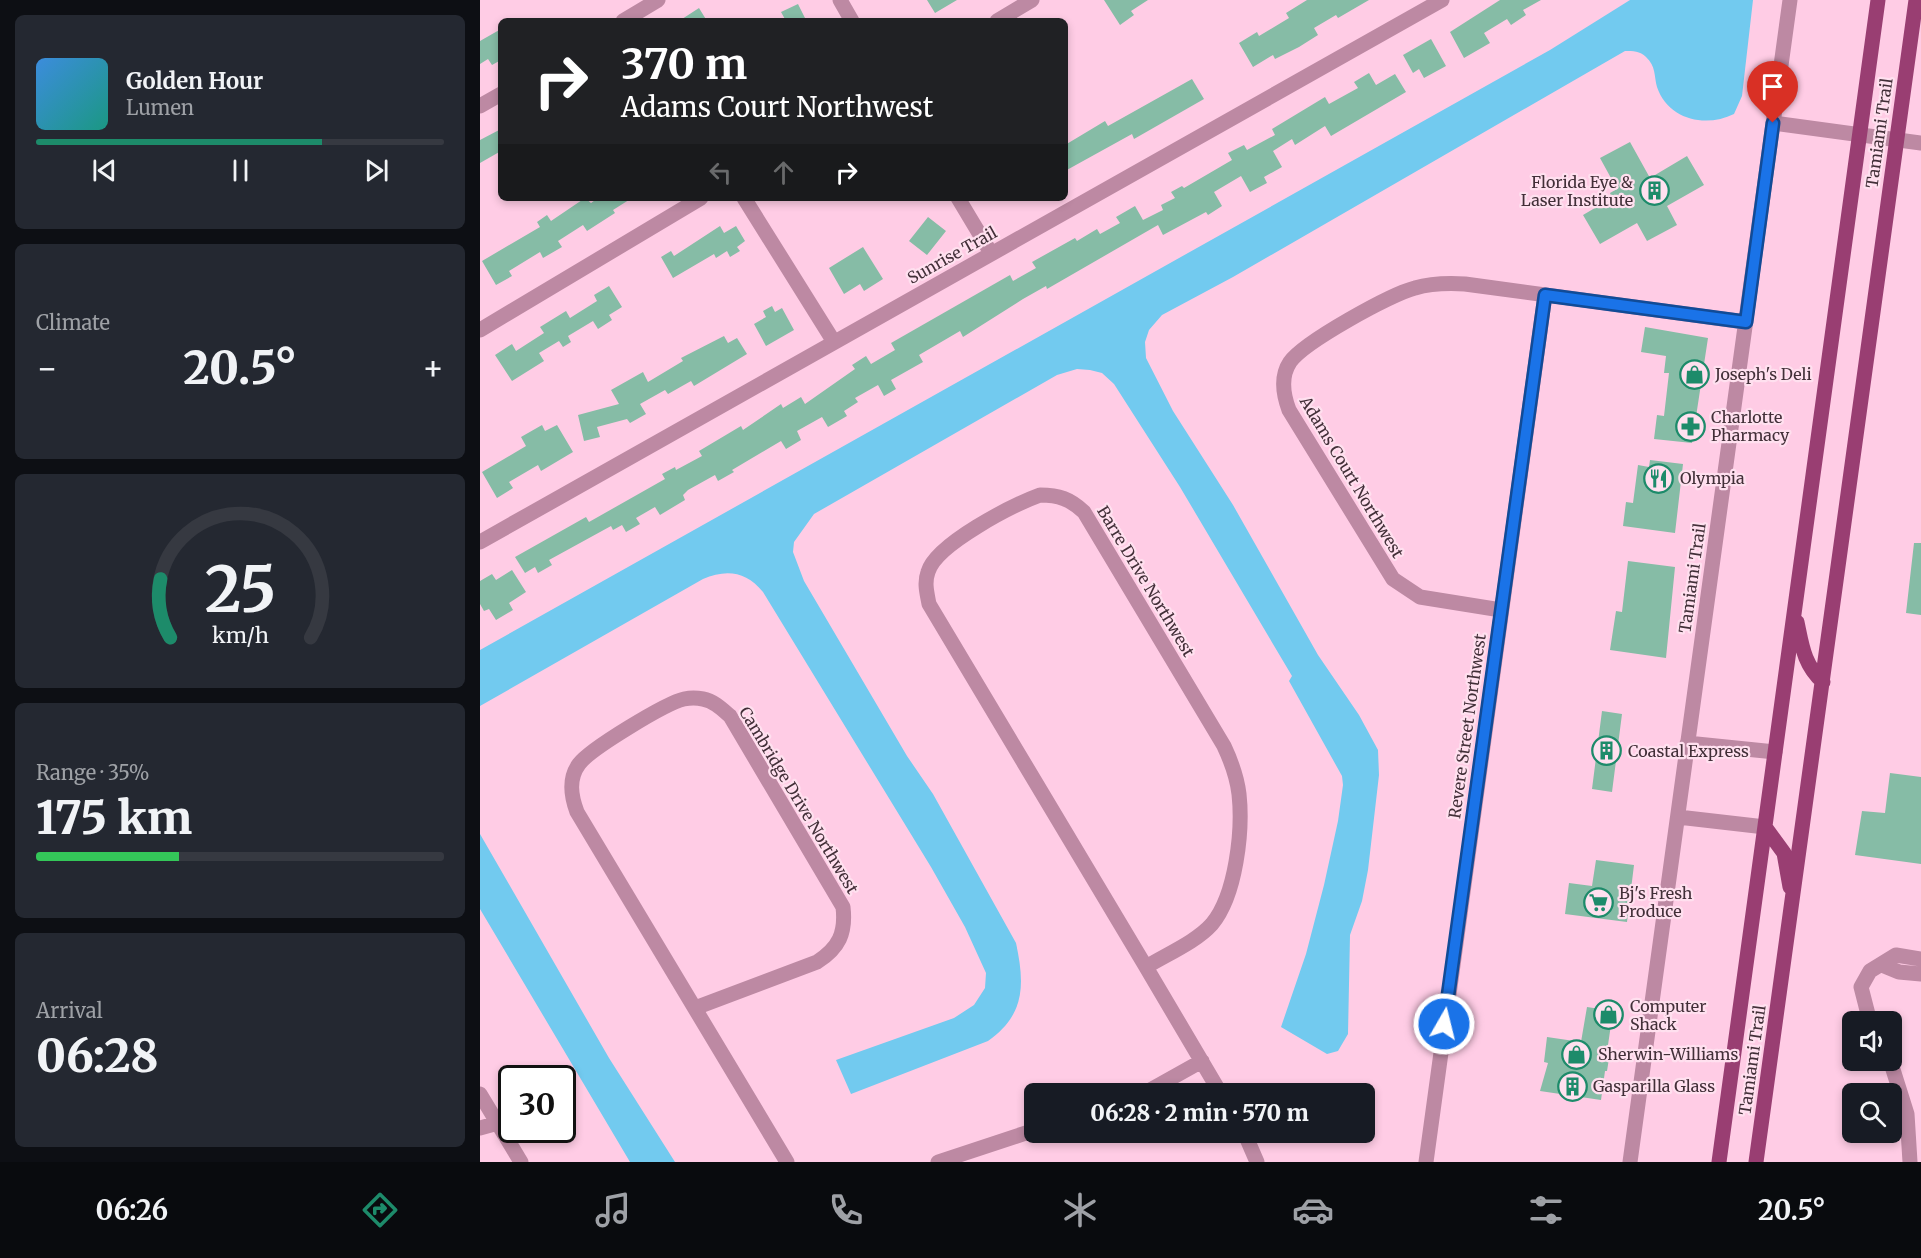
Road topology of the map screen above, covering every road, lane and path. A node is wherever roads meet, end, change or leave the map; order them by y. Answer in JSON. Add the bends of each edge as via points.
{"nodes":[{"id":1,"x":658,"y":0,"type":"edge"},
{"id":2,"x":840,"y":0,"type":"edge"},
{"id":3,"x":1032,"y":0,"type":"edge"},
{"id":4,"x":1442,"y":0,"type":"edge"},
{"id":5,"x":1790,"y":0,"type":"edge"},
{"id":6,"x":1878,"y":0,"type":"edge"},
{"id":7,"x":1916,"y":0,"type":"edge"},
{"id":8,"x":627,"y":18,"type":"edge"},
{"id":9,"x":850,"y":18,"type":"edge"},
{"id":10,"x":1002,"y":18,"type":"edge"},
{"id":11,"x":498,"y":96,"type":"edge"},
{"id":12,"x":480,"y":106,"type":"edge"},
{"id":13,"x":1773,"y":123,"type":"junction"},
{"id":14,"x":1860,"y":136,"type":"junction"},
{"id":15,"x":1896,"y":141,"type":"junction"},
{"id":16,"x":1921,"y":143,"type":"edge"},
{"id":17,"x":696,"y":201,"type":"edge"},
{"id":18,"x":746,"y":201,"type":"edge"},
{"id":19,"x":960,"y":201,"type":"edge"},
{"id":20,"x":991,"y":253,"type":"junction"},
{"id":21,"x":1545,"y":295,"type":"junction"},
{"id":22,"x":1746,"y":322,"type":"junction"},
{"id":23,"x":480,"y":330,"type":"edge"},
{"id":24,"x":834,"y":342,"type":"junction"},
{"id":25,"x":480,"y":542,"type":"edge"},
{"id":26,"x":1502,"y":610,"type":"junction"},
{"id":27,"x":1794,"y":611,"type":"junction"},
{"id":28,"x":1823,"y":682,"type":"junction"},
{"id":29,"x":1687,"y":743,"type":"junction"},
{"id":30,"x":1775,"y":752,"type":"junction"},
{"id":31,"x":1678,"y":817,"type":"junction"},
{"id":32,"x":1765,"y":827,"type":"junction"},
{"id":33,"x":1792,"y":902,"type":"junction"},
{"id":34,"x":1921,"y":959,"type":"edge"},
{"id":35,"x":1882,"y":965,"type":"junction"},
{"id":36,"x":1146,"y":967,"type":"junction"},
{"id":37,"x":1921,"y":975,"type":"edge"},
{"id":38,"x":695,"y":1008,"type":"junction"},
{"id":39,"x":1867,"y":1011,"type":"edge"},
{"id":40,"x":1202,"y":1061,"type":"junction"},
{"id":41,"x":1894,"y":1071,"type":"edge"},
{"id":42,"x":1163,"y":1083,"type":"edge"},
{"id":43,"x":1215,"y":1083,"type":"edge"},
{"id":44,"x":480,"y":1094,"type":"edge"},
{"id":45,"x":498,"y":1124,"type":"joint"},
{"id":46,"x":480,"y":1128,"type":"edge"},
{"id":47,"x":1024,"y":1134,"type":"edge"},
{"id":48,"x":510,"y":1143,"type":"edge"},
{"id":49,"x":1249,"y":1143,"type":"edge"},
{"id":50,"x":521,"y":1162,"type":"edge"},
{"id":51,"x":787,"y":1162,"type":"edge"},
{"id":52,"x":938,"y":1162,"type":"edge"},
{"id":53,"x":1257,"y":1162,"type":"edge"},
{"id":54,"x":1425,"y":1162,"type":"edge"},
{"id":55,"x":1630,"y":1162,"type":"edge"},
{"id":56,"x":1719,"y":1162,"type":"edge"},
{"id":57,"x":1756,"y":1162,"type":"edge"},
{"id":58,"x":1910,"y":1162,"type":"edge"}],
"edges":[{"from":1,"to":8,"type":"street"},
{"from":2,"to":9,"type":"street"},
{"from":3,"to":10,"type":"street"},
{"from":4,"to":20,"type":"street","name":"Sunrise Trail"},
{"from":5,"to":13,"type":"street","name":"Tamiami Trail"},
{"from":6,"to":14,"type":"main road","name":"Tamiami Trail"},
{"from":7,"to":15,"type":"main road","name":"Tamiami Trail"},
{"from":11,"to":12,"type":"street"},
{"from":13,"to":14,"type":"street"},
{"from":13,"to":22,"type":"street","name":"Tamiami Trail"},
{"from":14,"to":15,"type":"street"},
{"from":14,"to":27,"type":"main road","name":"Tamiami Trail"},
{"from":15,"to":16,"type":"street"},
{"from":15,"to":28,"type":"main road","name":"Tamiami Trail"},
{"from":17,"to":23,"type":"street"},
{"from":18,"to":24,"type":"street"},
{"from":19,"to":20,"type":"street"},
{"from":20,"to":24,"type":"street","name":"Sunrise Trail"},
{"from":21,"to":22,"type":"street","name":"Adams Court Northwest"},
{"from":21,"to":26,"type":"street","name":"Revere Street Northwest"},
{"from":21,"to":26,"type":"street","name":"Adams Court Northwest","via":[[1449,283],[1408,290],[1301,350],[1289,362],[1283,378],[1283,395],[1289,410],[1392,579],[1420,597]]},
{"from":22,"to":29,"type":"street","name":"Tamiami Trail"},
{"from":24,"to":25,"type":"street","name":"Sunrise Trail"},
{"from":26,"to":54,"type":"street","name":"Revere Street Northwest"},
{"from":27,"to":28,"type":"main road","via":[[1803,656]]},
{"from":27,"to":30,"type":"main road","name":"Tamiami Trail"},
{"from":28,"to":33,"type":"main road","name":"Tamiami Trail"},
{"from":29,"to":30,"type":"street"},
{"from":29,"to":31,"type":"street","name":"Tamiami Trail"},
{"from":30,"to":32,"type":"main road","name":"Tamiami Trail"},
{"from":31,"to":32,"type":"street"},
{"from":31,"to":55,"type":"street","name":"Tamiami Trail"},
{"from":32,"to":33,"type":"main road","via":[[1784,853]]},
{"from":32,"to":56,"type":"main road","name":"Tamiami Trail"},
{"from":33,"to":57,"type":"main road","name":"Tamiami Trail"},
{"from":34,"to":35,"type":"street","via":[[1896,955],[1885,959]]},
{"from":35,"to":37,"type":"street"},
{"from":35,"to":39,"type":"street","via":[[1870,971],[1861,987]]},
{"from":36,"to":36,"type":"street","name":"Barre Drive Northwest","via":[[1210,926],[1228,899],[1240,826],[1236,776],[1224,746],[1084,512],[1057,495],[1040,495],[1025,500],[935,557],[928,572],[929,604]]},
{"from":36,"to":40,"type":"street","name":"Barre Drive Northwest"},
{"from":38,"to":38,"type":"street","name":"Cambridge Drive Northwest","via":[[817,962],[831,953],[845,924],[843,907],[729,716],[718,705],[702,698],[685,698],[589,753],[572,780],[572,797]]},
{"from":38,"to":51,"type":"street","name":"Cambridge Drive Northwest"},
{"from":40,"to":42,"type":"street"},
{"from":40,"to":43,"type":"street","name":"Barre Drive Northwest"},
{"from":41,"to":58,"type":"street","via":[[1908,1114]]},
{"from":44,"to":45,"type":"street"},
{"from":45,"to":46,"type":"street"},
{"from":47,"to":52,"type":"street"},
{"from":48,"to":50,"type":"street"},
{"from":49,"to":53,"type":"street"}]}
